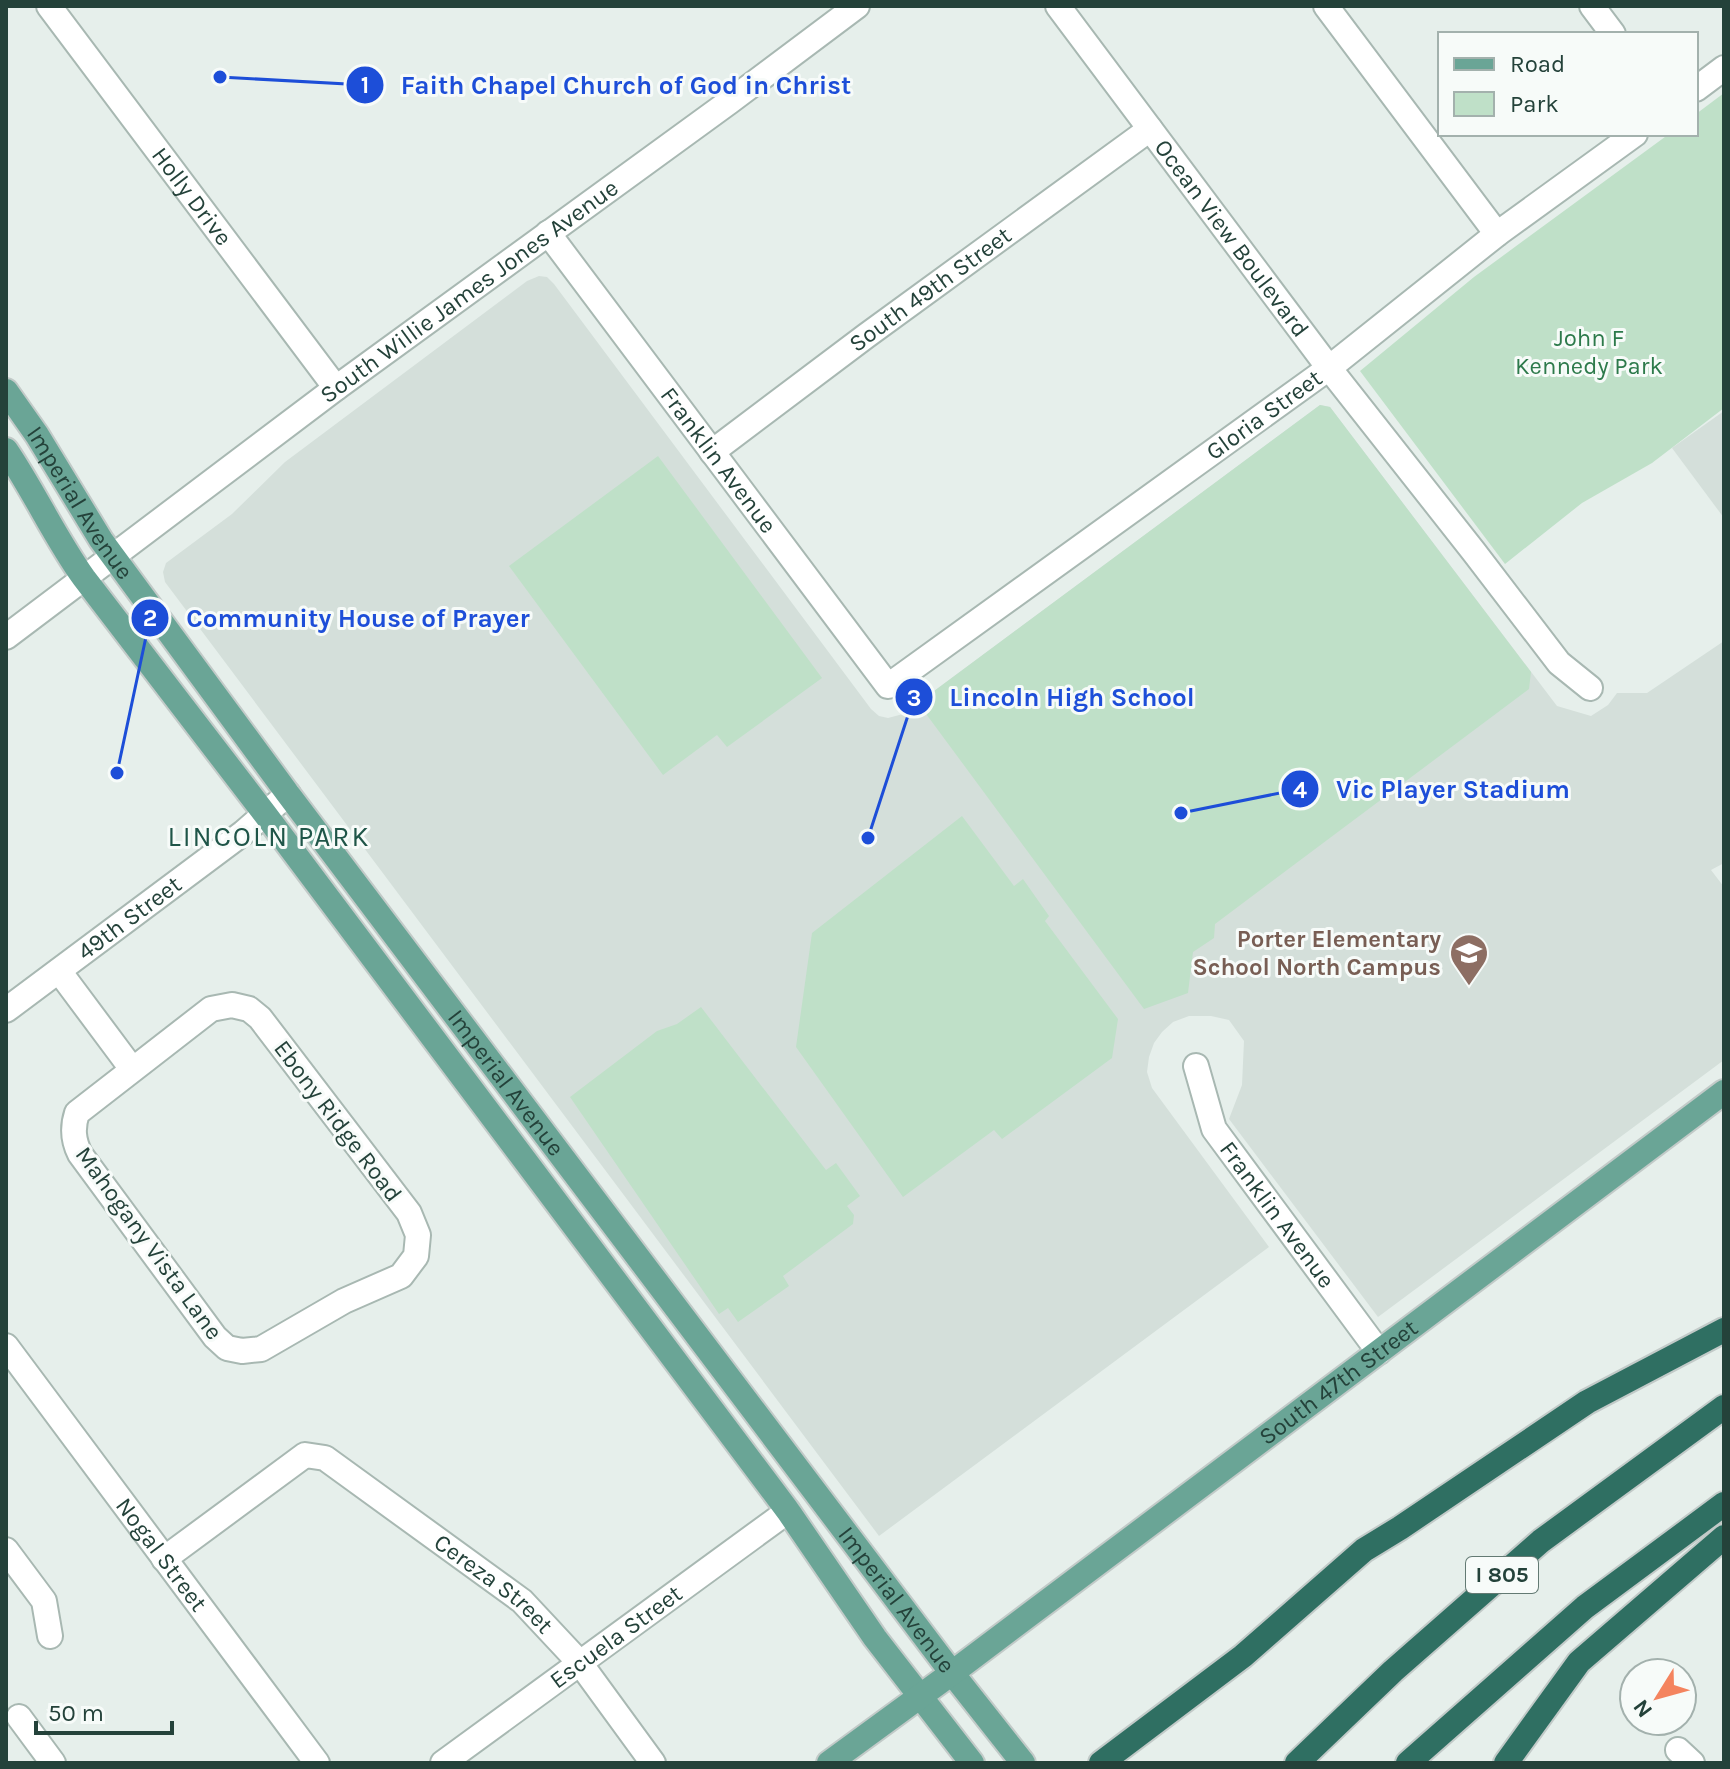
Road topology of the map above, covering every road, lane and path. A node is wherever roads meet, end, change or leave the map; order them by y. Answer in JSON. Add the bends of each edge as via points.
{"nodes":[{"id":1,"x":49,"y":6,"type":"edge"},
{"id":2,"x":857,"y":6,"type":"edge"},
{"id":3,"x":1058,"y":6,"type":"edge"},
{"id":4,"x":1326,"y":6,"type":"edge"},
{"id":5,"x":1592,"y":6,"type":"edge"},
{"id":6,"x":1612,"y":32,"type":"edge"},
{"id":7,"x":1724,"y":68,"type":"edge"},
{"id":8,"x":1698,"y":88,"type":"edge"},
{"id":9,"x":1150,"y":129,"type":"junction"},
{"id":10,"x":1632,"y":136,"type":"edge"},
{"id":11,"x":548,"y":233,"type":"junction"},
{"id":12,"x":1497,"y":234,"type":"junction"},
{"id":13,"x":1329,"y":368,"type":"junction"},
{"id":14,"x":336,"y":388,"type":"junction"},
{"id":15,"x":6,"y":391,"type":"edge"},
{"id":16,"x":6,"y":450,"type":"edge"},
{"id":17,"x":712,"y":452,"type":"junction"},
{"id":18,"x":113,"y":556,"type":"junction"},
{"id":19,"x":84,"y":578,"type":"junction"},
{"id":20,"x":6,"y":637,"type":"edge"},
{"id":21,"x":888,"y":686,"type":"joint"},
{"id":22,"x":1590,"y":688,"type":"dead end"},
{"id":23,"x":288,"y":794,"type":"junction"},
{"id":24,"x":265,"y":814,"type":"junction"},
{"id":25,"x":59,"y":971,"type":"junction"},
{"id":26,"x":6,"y":1010,"type":"edge"},
{"id":27,"x":1196,"y":1066,"type":"dead end"},
{"id":28,"x":132,"y":1069,"type":"junction"},
{"id":29,"x":1724,"y":1092,"type":"edge"},
{"id":30,"x":1724,"y":1330,"type":"edge"},
{"id":31,"x":6,"y":1346,"type":"edge"},
{"id":32,"x":242,"y":1351,"type":"joint"},
{"id":33,"x":1379,"y":1352,"type":"junction"},
{"id":34,"x":1724,"y":1407,"type":"edge"},
{"id":35,"x":1724,"y":1504,"type":"edge"},
{"id":36,"x":788,"y":1511,"type":"junction"},
{"id":37,"x":1724,"y":1537,"type":"edge"},
{"id":38,"x":6,"y":1550,"type":"edge"},
{"id":39,"x":164,"y":1559,"type":"junction"},
{"id":40,"x":50,"y":1636,"type":"dead end"},
{"id":41,"x":580,"y":1663,"type":"junction"},
{"id":42,"x":952,"y":1673,"type":"junction"},
{"id":43,"x":919,"y":1696,"type":"junction"},
{"id":44,"x":19,"y":1717,"type":"dead end"},
{"id":45,"x":53,"y":1763,"type":"edge"},
{"id":46,"x":317,"y":1763,"type":"edge"},
{"id":47,"x":443,"y":1763,"type":"edge"},
{"id":48,"x":653,"y":1763,"type":"edge"},
{"id":49,"x":829,"y":1763,"type":"edge"},
{"id":50,"x":972,"y":1763,"type":"edge"},
{"id":51,"x":1023,"y":1763,"type":"edge"},
{"id":52,"x":1101,"y":1763,"type":"edge"},
{"id":53,"x":1297,"y":1763,"type":"edge"},
{"id":54,"x":1408,"y":1763,"type":"edge"},
{"id":55,"x":1506,"y":1763,"type":"edge"}],
"edges":[{"from":1,"to":14,"type":"street","name":"Holly Drive"},
{"from":2,"to":11,"type":"street","name":"South Willie James Jones Avenue"},
{"from":3,"to":9,"type":"street","name":"Ocean View Boulevard"},
{"from":4,"to":12,"type":"street"},
{"from":5,"to":6,"type":"street"},
{"from":7,"to":8,"type":"street"},
{"from":9,"to":13,"type":"street","name":"Ocean View Boulevard"},
{"from":9,"to":17,"type":"street","name":"South 49th Street"},
{"from":10,"to":12,"type":"street","name":"Gloria Street"},
{"from":11,"to":14,"type":"street","name":"South Willie James Jones Avenue"},
{"from":11,"to":17,"type":"street","name":"Franklin Avenue"},
{"from":12,"to":13,"type":"street","name":"Gloria Street"},
{"from":13,"to":21,"type":"street","name":"Gloria Street"},
{"from":13,"to":22,"type":"street","name":"Ocean View Boulevard","via":[[1559,663]]},
{"from":14,"to":18,"type":"street","name":"South Willie James Jones Avenue"},
{"from":15,"to":18,"type":"main road","name":"Imperial Avenue"},
{"from":16,"to":19,"type":"main road","name":"Imperial Avenue"},
{"from":17,"to":21,"type":"street","name":"Franklin Avenue"},
{"from":18,"to":19,"type":"street","name":"South Willie James Jones Avenue"},
{"from":18,"to":23,"type":"main road","name":"Imperial Avenue"},
{"from":19,"to":20,"type":"street","name":"South Willie James Jones Avenue"},
{"from":19,"to":24,"type":"main road","name":"Imperial Avenue"},
{"from":23,"to":24,"type":"street","name":"49th Street"},
{"from":23,"to":42,"type":"main road","name":"Imperial Avenue"},
{"from":24,"to":25,"type":"street","name":"49th Street"},
{"from":24,"to":36,"type":"main road","name":"Imperial Avenue"},
{"from":25,"to":26,"type":"street","name":"49th Street"},
{"from":25,"to":28,"type":"street"},
{"from":27,"to":33,"type":"street","name":"Franklin Avenue","via":[[1214,1129]]},
{"from":28,"to":32,"type":"street","name":"Mahogany Vista Lane","via":[[77,1113],[74,1141],[215,1337],[227,1348]]},
{"from":28,"to":32,"type":"street","name":"Ebony Ridge Road","via":[[211,1009],[249,1009],[409,1213],[418,1235],[416,1256],[401,1276],[344,1301],[261,1349]]},
{"from":29,"to":33,"type":"main road","name":"South 47th Street"},
{"from":30,"to":52,"type":"highway","via":[[1587,1402],[1364,1550],[1243,1656]]},
{"from":31,"to":39,"type":"street","name":"Nogal Street"},
{"from":33,"to":42,"type":"main road","name":"South 47th Street"},
{"from":34,"to":53,"type":"highway","number":"I 805","via":[[1541,1541]]},
{"from":35,"to":54,"type":"highway","via":[[1585,1607]]},
{"from":36,"to":41,"type":"street","name":"Escuela Street"},
{"from":36,"to":43,"type":"main road","name":"Imperial Avenue"},
{"from":37,"to":55,"type":"highway","via":[[1579,1662]]},
{"from":38,"to":40,"type":"street","via":[[44,1601]]},
{"from":39,"to":41,"type":"street","name":"Cereza Street","via":[[305,1455],[325,1458],[522,1601]]},
{"from":39,"to":46,"type":"street","name":"Nogal Street"},
{"from":41,"to":47,"type":"street","name":"Escuela Street"},
{"from":41,"to":48,"type":"street","name":"Cereza Street"},
{"from":42,"to":43,"type":"main road","name":"South 47th Street"},
{"from":42,"to":51,"type":"main road","name":"Imperial Avenue"},
{"from":43,"to":49,"type":"main road","name":"South 47th Street"},
{"from":43,"to":50,"type":"main road","name":"Imperial Avenue"},
{"from":44,"to":45,"type":"street"}]}
